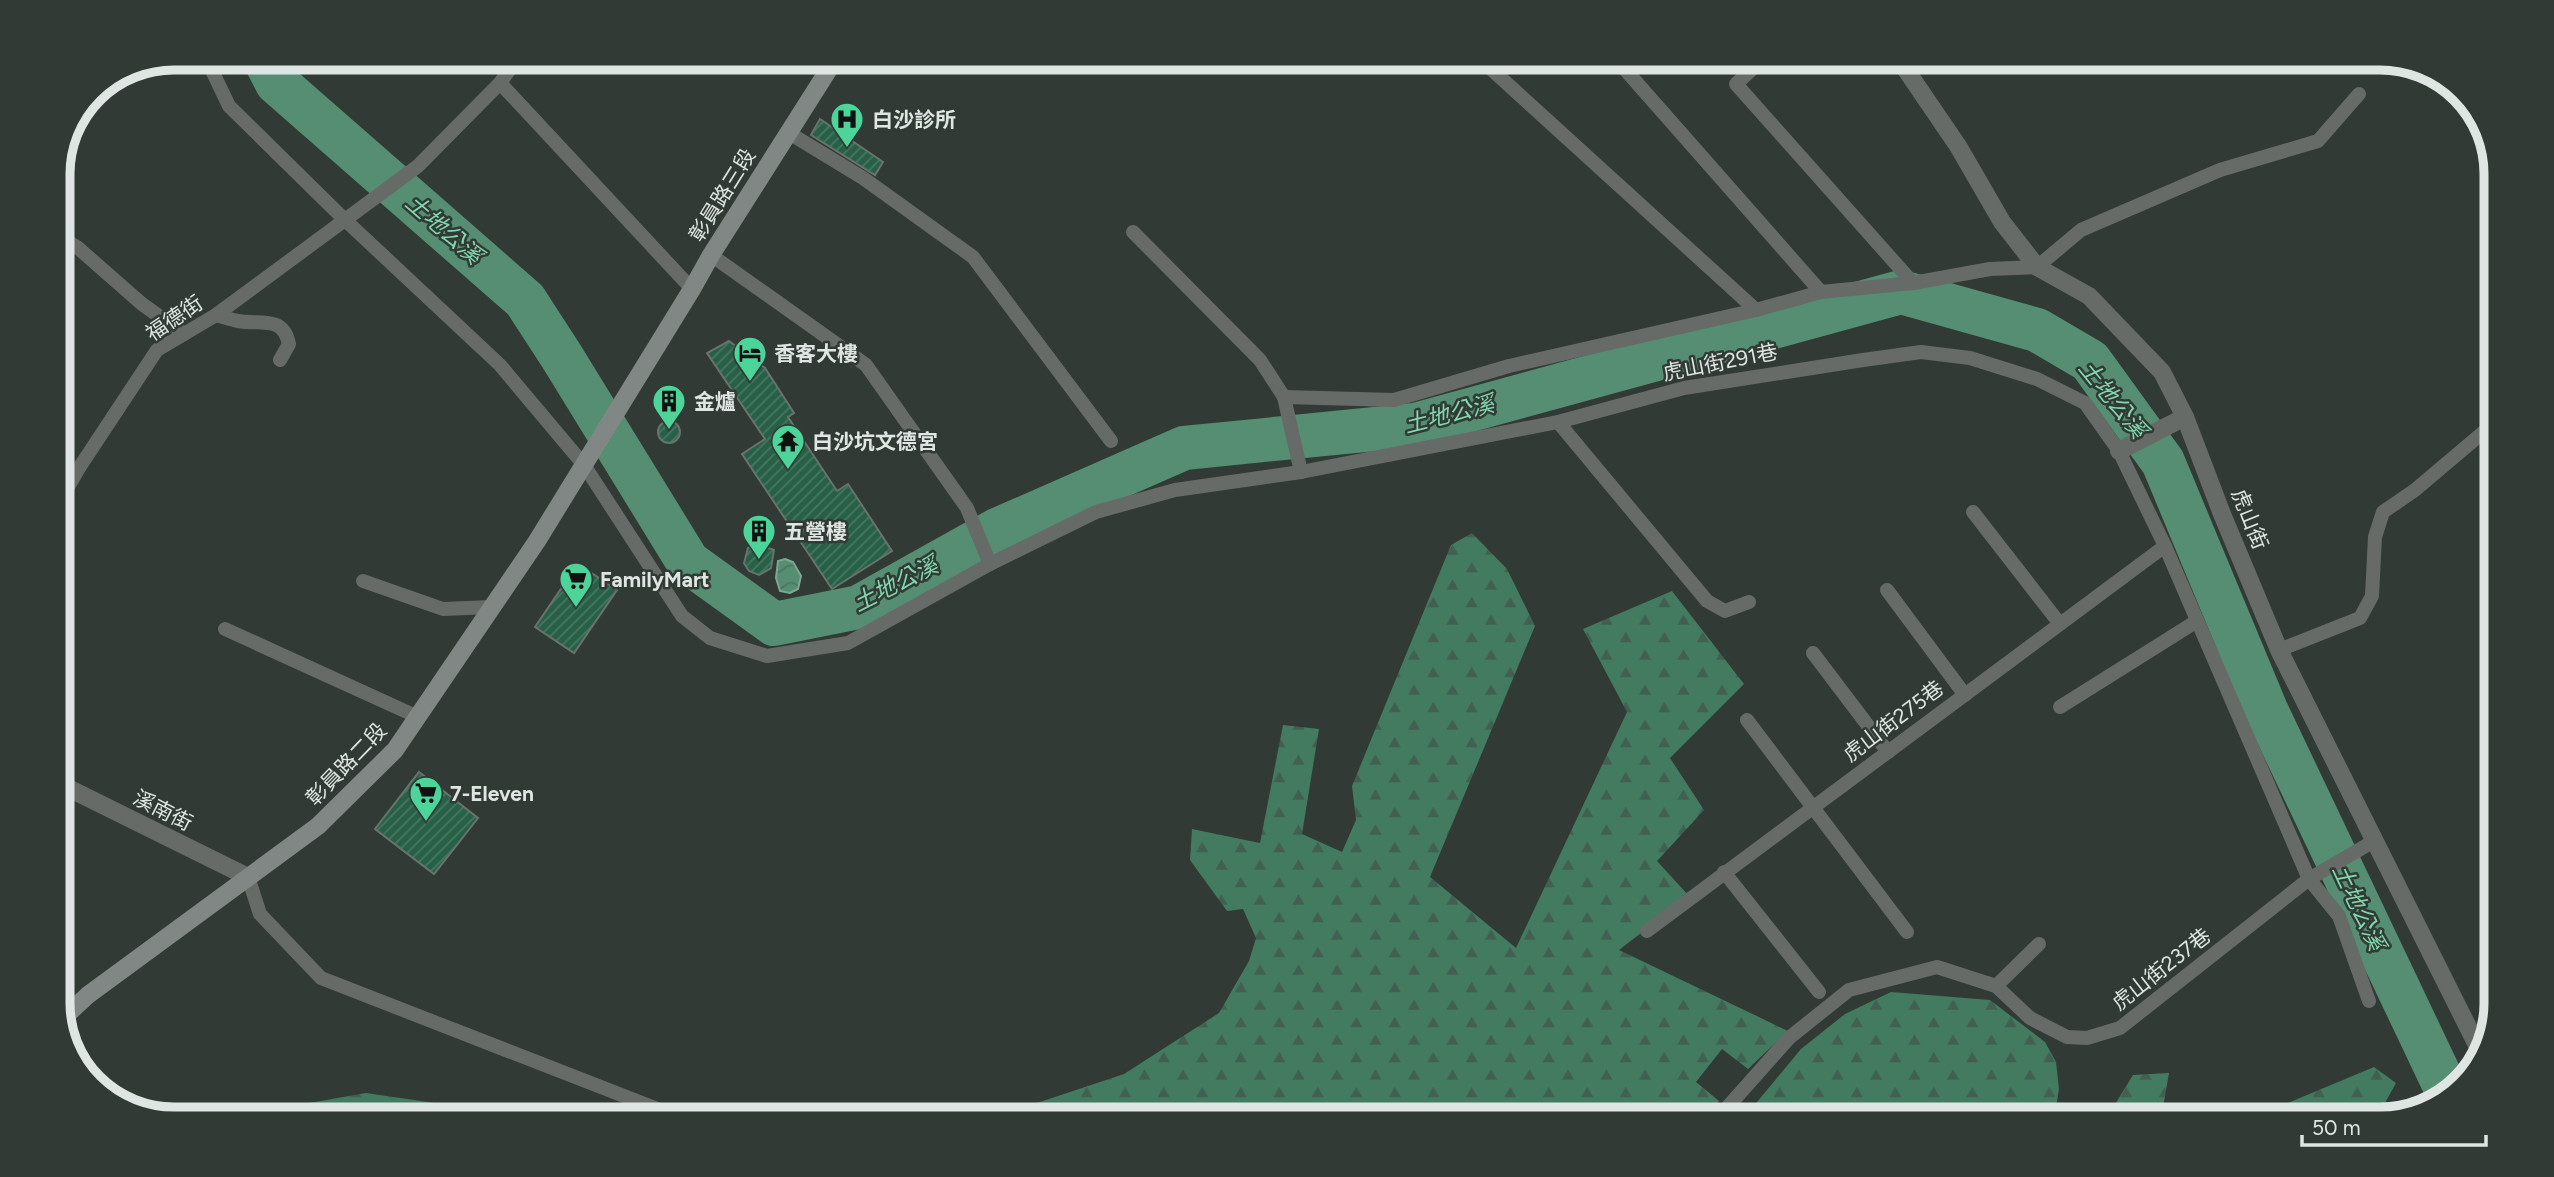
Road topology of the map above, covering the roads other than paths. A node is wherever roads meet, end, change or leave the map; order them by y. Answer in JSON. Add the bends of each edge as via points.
{"nodes":[{"id":1,"x":212,"y":70,"type":"edge"},
{"id":2,"x":509,"y":70,"type":"edge"},
{"id":3,"x":828,"y":70,"type":"edge"},
{"id":4,"x":1492,"y":70,"type":"edge"},
{"id":5,"x":1626,"y":70,"type":"edge"},
{"id":6,"x":1751,"y":70,"type":"edge"},
{"id":7,"x":1906,"y":70,"type":"edge"},
{"id":8,"x":500,"y":83,"type":"junction"},
{"id":9,"x":2359,"y":94,"type":"dead end"},
{"id":10,"x":789,"y":133,"type":"junction"},
{"id":11,"x":344,"y":219,"type":"junction"},
{"id":12,"x":1133,"y":232,"type":"dead end"},
{"id":13,"x":70,"y":243,"type":"edge"},
{"id":14,"x":711,"y":255,"type":"junction"},
{"id":15,"x":2037,"y":267,"type":"junction"},
{"id":16,"x":1913,"y":283,"type":"junction"},
{"id":17,"x":692,"y":289,"type":"junction"},
{"id":18,"x":1821,"y":292,"type":"junction"},
{"id":19,"x":1756,"y":310,"type":"junction"},
{"id":20,"x":216,"y":315,"type":"junction"},
{"id":21,"x":184,"y":334,"type":"junction"},
{"id":22,"x":280,"y":360,"type":"dead end"},
{"id":23,"x":1284,"y":397,"type":"junction"},
{"id":24,"x":2185,"y":417,"type":"junction"},
{"id":25,"x":1558,"y":422,"type":"junction"},
{"id":26,"x":2484,"y":432,"type":"edge"},
{"id":27,"x":1111,"y":441,"type":"dead end"},
{"id":28,"x":2119,"y":451,"type":"junction"},
{"id":29,"x":1300,"y":464,"type":"junction"},
{"id":30,"x":584,"y":465,"type":"junction"},
{"id":31,"x":70,"y":481,"type":"edge"},
{"id":32,"x":1973,"y":512,"type":"dead end"},
{"id":33,"x":2165,"y":546,"type":"junction"},
{"id":34,"x":988,"y":558,"type":"junction"},
{"id":35,"x":363,"y":581,"type":"dead end"},
{"id":36,"x":1887,"y":590,"type":"dead end"},
{"id":37,"x":1749,"y":602,"type":"dead end"},
{"id":38,"x":491,"y":607,"type":"junction"},
{"id":39,"x":2197,"y":621,"type":"junction"},
{"id":40,"x":2060,"y":624,"type":"junction"},
{"id":41,"x":225,"y":628,"type":"dead end"},
{"id":42,"x":2279,"y":650,"type":"junction"},
{"id":43,"x":1813,"y":653,"type":"dead end"},
{"id":44,"x":1965,"y":695,"type":"junction"},
{"id":45,"x":2060,"y":707,"type":"dead end"},
{"id":46,"x":418,"y":717,"type":"junction"},
{"id":47,"x":1747,"y":720,"type":"dead end"},
{"id":48,"x":1888,"y":752,"type":"junction"},
{"id":49,"x":70,"y":789,"type":"edge"},
{"id":50,"x":1812,"y":808,"type":"junction"},
{"id":51,"x":2374,"y":841,"type":"junction"},
{"id":52,"x":1724,"y":872,"type":"junction"},
{"id":53,"x":248,"y":877,"type":"junction"},
{"id":54,"x":2309,"y":879,"type":"junction"},
{"id":55,"x":1647,"y":930,"type":"dead end"},
{"id":56,"x":1907,"y":932,"type":"dead end"},
{"id":57,"x":2039,"y":944,"type":"dead end"},
{"id":58,"x":1996,"y":986,"type":"junction"},
{"id":59,"x":1819,"y":992,"type":"dead end"},
{"id":60,"x":2369,"y":1001,"type":"dead end"},
{"id":61,"x":70,"y":1011,"type":"edge"},
{"id":62,"x":2476,"y":1043,"type":"edge"},
{"id":63,"x":652,"y":1107,"type":"edge"},
{"id":64,"x":1728,"y":1107,"type":"edge"}],
"edges":[{"from":1,"to":11,"type":"lane","name":"虎山街291巷","via":[[229,106]]},
{"from":2,"to":8,"type":"lane","name":"福德街"},
{"from":3,"to":10,"type":"main road","name":"彰員路三段"},
{"from":4,"to":19,"type":"lane"},
{"from":5,"to":18,"type":"lane"},
{"from":6,"to":16,"type":"lane","via":[[1736,84]]},
{"from":7,"to":15,"type":"street","name":"虎山街","via":[[2002,222]]},
{"from":8,"to":11,"type":"lane","name":"福德街","via":[[418,166]]},
{"from":8,"to":17,"type":"lane"},
{"from":9,"to":15,"type":"lane","via":[[2318,141],[2220,170],[2081,230]]},
{"from":10,"to":14,"type":"main road","name":"彰員路三段"},
{"from":10,"to":27,"type":"lane","via":[[863,178],[973,257]]},
{"from":11,"to":20,"type":"lane","name":"福德街"},
{"from":11,"to":30,"type":"lane","name":"虎山街291巷","via":[[500,365]]},
{"from":12,"to":23,"type":"lane","via":[[1260,360]]},
{"from":13,"to":21,"type":"lane"},
{"from":14,"to":17,"type":"main road","name":"彰員路三段"},
{"from":14,"to":34,"type":"lane","via":[[866,365],[967,508]]},
{"from":15,"to":16,"type":"lane","via":[[1990,269]]},
{"from":15,"to":24,"type":"street","name":"虎山街","via":[[2089,296],[2162,372]]},
{"from":16,"to":18,"type":"lane"},
{"from":17,"to":30,"type":"main road","name":"彰員路三段"},
{"from":18,"to":19,"type":"lane"},
{"from":19,"to":23,"type":"lane","via":[[1509,366],[1394,400]]},
{"from":20,"to":21,"type":"lane","name":"福德街"},
{"from":20,"to":22,"type":"lane","via":[[276,323],[286,332],[289,344]]},
{"from":21,"to":31,"type":"lane","name":"福德街","via":[[157,350]]},
{"from":23,"to":29,"type":"lane"},
{"from":24,"to":28,"type":"street"},
{"from":24,"to":42,"type":"street","name":"虎山街"},
{"from":25,"to":28,"type":"lane","name":"虎山街291巷","via":[[1684,388],[1921,352],[1970,358],[2037,379],[2085,403]]},
{"from":25,"to":29,"type":"lane","name":"虎山街291巷"},
{"from":25,"to":37,"type":"lane","via":[[1707,601],[1725,611]]},
{"from":26,"to":42,"type":"lane","via":[[2383,512],[2375,537],[2372,596],[2360,618]]},
{"from":28,"to":33,"type":"lane","name":"虎山街291巷"},
{"from":29,"to":34,"type":"lane","name":"虎山街291巷","via":[[1096,512]]},
{"from":30,"to":34,"type":"lane","name":"虎山街291巷","via":[[682,616],[710,638],[767,656],[848,643]]},
{"from":30,"to":38,"type":"main road","name":"彰員路二段"},
{"from":32,"to":40,"type":"lane"},
{"from":33,"to":39,"type":"lane","name":"虎山街291巷"},
{"from":33,"to":40,"type":"lane","name":"虎山街275巷"},
{"from":35,"to":38,"type":"lane","via":[[443,609]]},
{"from":36,"to":44,"type":"lane"},
{"from":38,"to":46,"type":"main road","name":"彰員路二段"},
{"from":39,"to":45,"type":"lane"},
{"from":39,"to":54,"type":"lane","name":"虎山街291巷"},
{"from":40,"to":44,"type":"lane","name":"虎山街275巷"},
{"from":41,"to":46,"type":"lane"},
{"from":42,"to":51,"type":"street","name":"虎山街"},
{"from":43,"to":48,"type":"lane"},
{"from":44,"to":48,"type":"lane","name":"虎山街275巷"},
{"from":46,"to":53,"type":"main road","name":"彰員路二段","via":[[395,750],[318,826]]},
{"from":47,"to":50,"type":"lane"},
{"from":48,"to":50,"type":"lane","name":"虎山街275巷"},
{"from":49,"to":53,"type":"street","name":"溪南街"},
{"from":50,"to":52,"type":"lane","name":"虎山街275巷"},
{"from":50,"to":56,"type":"lane"},
{"from":51,"to":54,"type":"lane","name":"虎山街237巷"},
{"from":51,"to":62,"type":"street","name":"虎山街"},
{"from":52,"to":55,"type":"lane","name":"虎山街275巷"},
{"from":52,"to":59,"type":"lane"},
{"from":53,"to":61,"type":"main road","name":"彰員路二段"},
{"from":53,"to":63,"type":"lane","via":[[260,914],[321,978]]},
{"from":54,"to":58,"type":"lane","name":"虎山街237巷","via":[[2120,1028],[2087,1038],[2067,1037],[2030,1018]]},
{"from":54,"to":60,"type":"lane","name":"虎山街291巷","via":[[2339,916]]},
{"from":57,"to":58,"type":"lane"},
{"from":58,"to":64,"type":"lane","name":"虎山街237巷","via":[[1937,967],[1849,990],[1789,1038]]}]}
